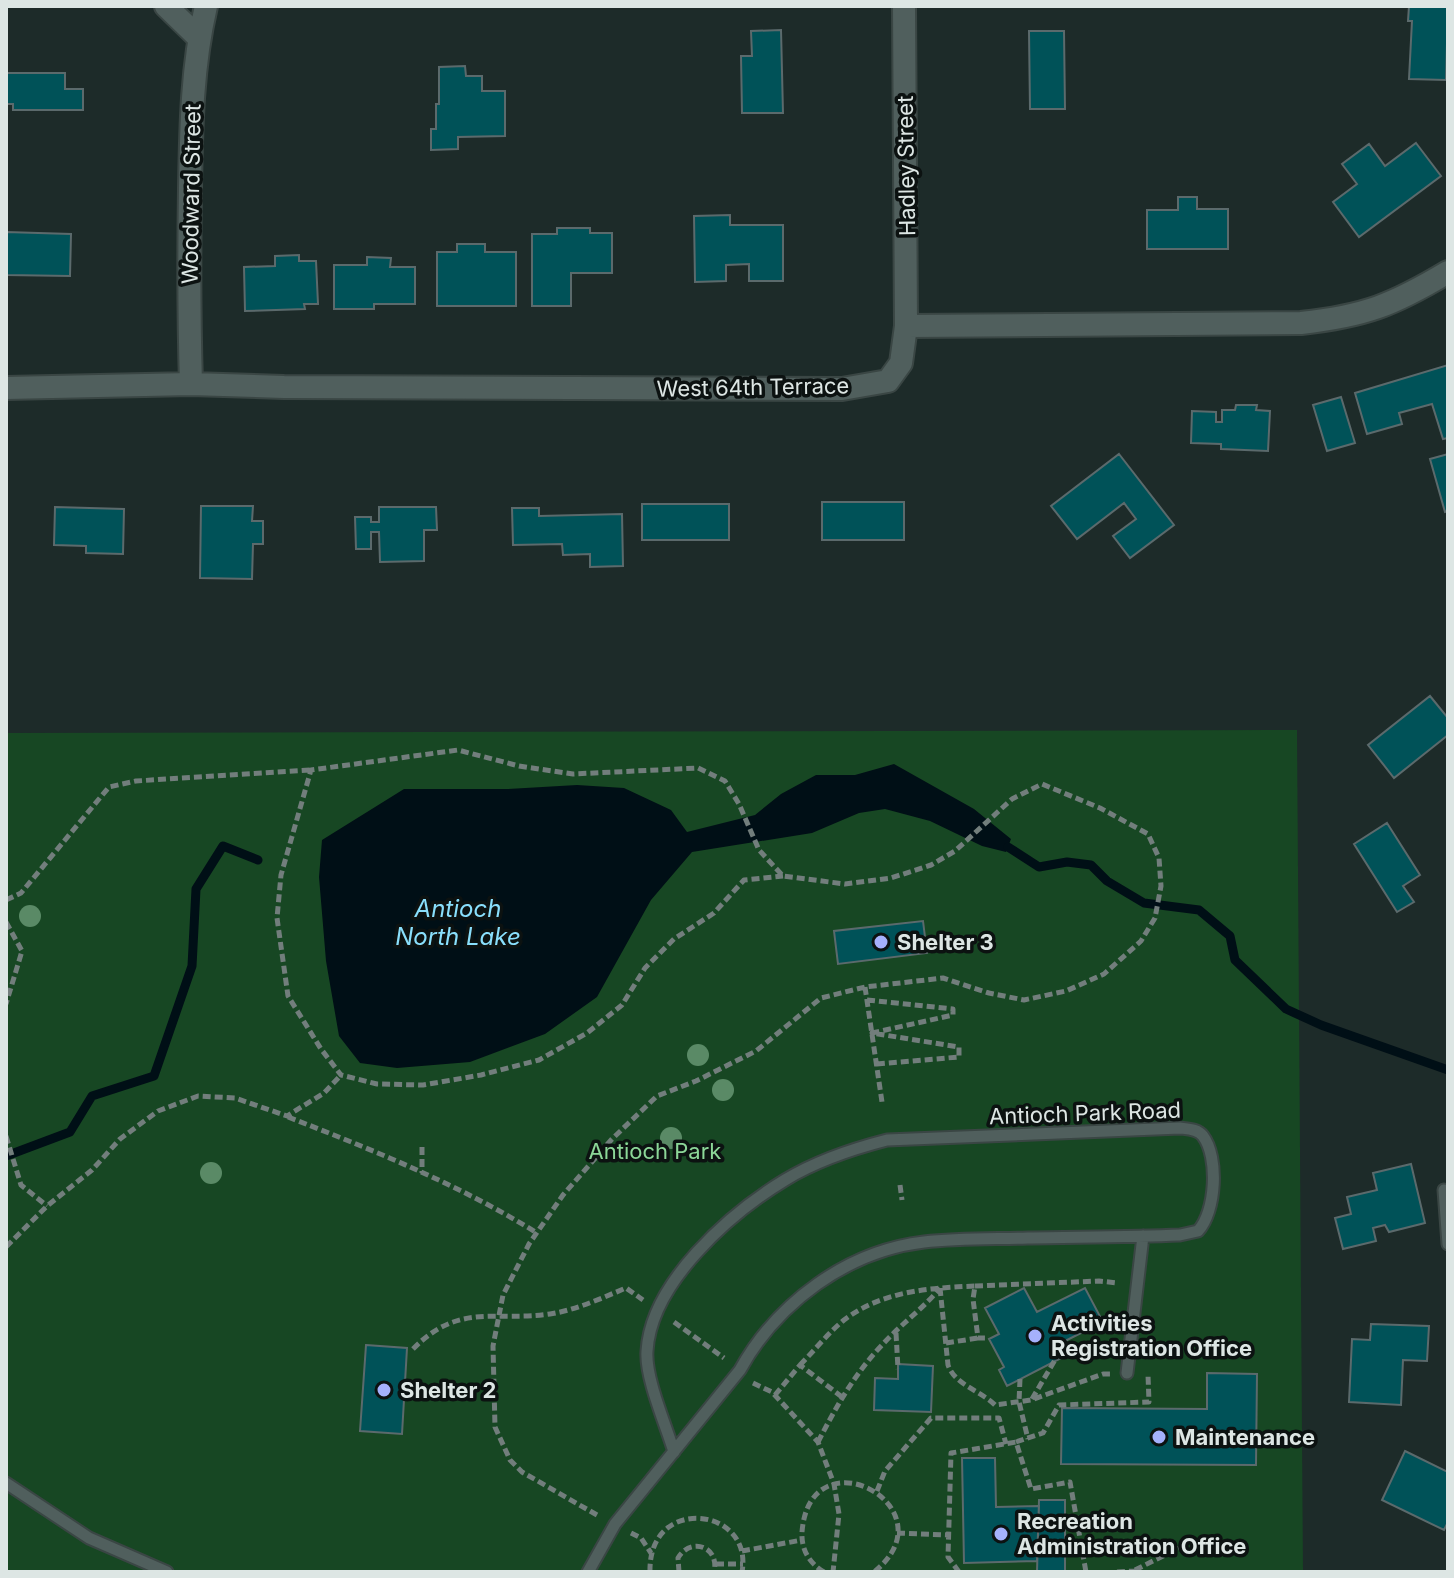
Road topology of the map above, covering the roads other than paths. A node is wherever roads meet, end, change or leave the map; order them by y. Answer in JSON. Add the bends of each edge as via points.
{"nodes":[{"id":1,"x":166,"y":6,"type":"edge"},
{"id":2,"x":206,"y":6,"type":"edge"},
{"id":3,"x":904,"y":6,"type":"edge"},
{"id":4,"x":199,"y":38,"type":"junction"},
{"id":5,"x":1448,"y":272,"type":"edge"},
{"id":6,"x":906,"y":326,"type":"junction"},
{"id":7,"x":191,"y":384,"type":"junction"},
{"id":8,"x":6,"y":388,"type":"edge"},
{"id":9,"x":1444,"y":1190,"type":"dead end"},
{"id":10,"x":1143,"y":1236,"type":"junction"},
{"id":11,"x":1448,"y":1244,"type":"edge"},
{"id":12,"x":1127,"y":1373,"type":"dead end"},
{"id":13,"x":674,"y":1452,"type":"junction"},
{"id":14,"x":6,"y":1483,"type":"edge"},
{"id":15,"x":167,"y":1572,"type":"edge"},
{"id":16,"x":588,"y":1572,"type":"edge"}],
"edges":[{"from":1,"to":4,"type":"street"},
{"from":2,"to":4,"type":"street","name":"Woodward Street"},
{"from":3,"to":6,"type":"street","name":"Hadley Street"},
{"from":4,"to":7,"type":"street","name":"Woodward Street","via":[[192,98]]},
{"from":5,"to":6,"type":"street","via":[[1373,311],[1313,322]]},
{"from":6,"to":7,"type":"street","name":"West 64th Terrace","via":[[901,363],[888,381],[842,389]]},
{"from":7,"to":8,"type":"street","name":"West 64th Terrace"},
{"from":9,"to":11,"type":"lane"},
{"from":10,"to":12,"type":"lane"},
{"from":10,"to":13,"type":"lane","name":"Antioch Park Road","via":[[921,1242],[864,1258],[803,1294],[773,1323]]},
{"from":10,"to":13,"type":"lane","name":"Antioch Park Road","via":[[1191,1234],[1206,1222],[1213,1171],[1205,1137],[1197,1131],[887,1140],[816,1165],[775,1187],[713,1237],[682,1270],[657,1309],[647,1363]]},
{"from":13,"to":16,"type":"lane","name":"Antioch Park Road","via":[[615,1524]]},
{"from":14,"to":15,"type":"lane","via":[[89,1538]]}]}
